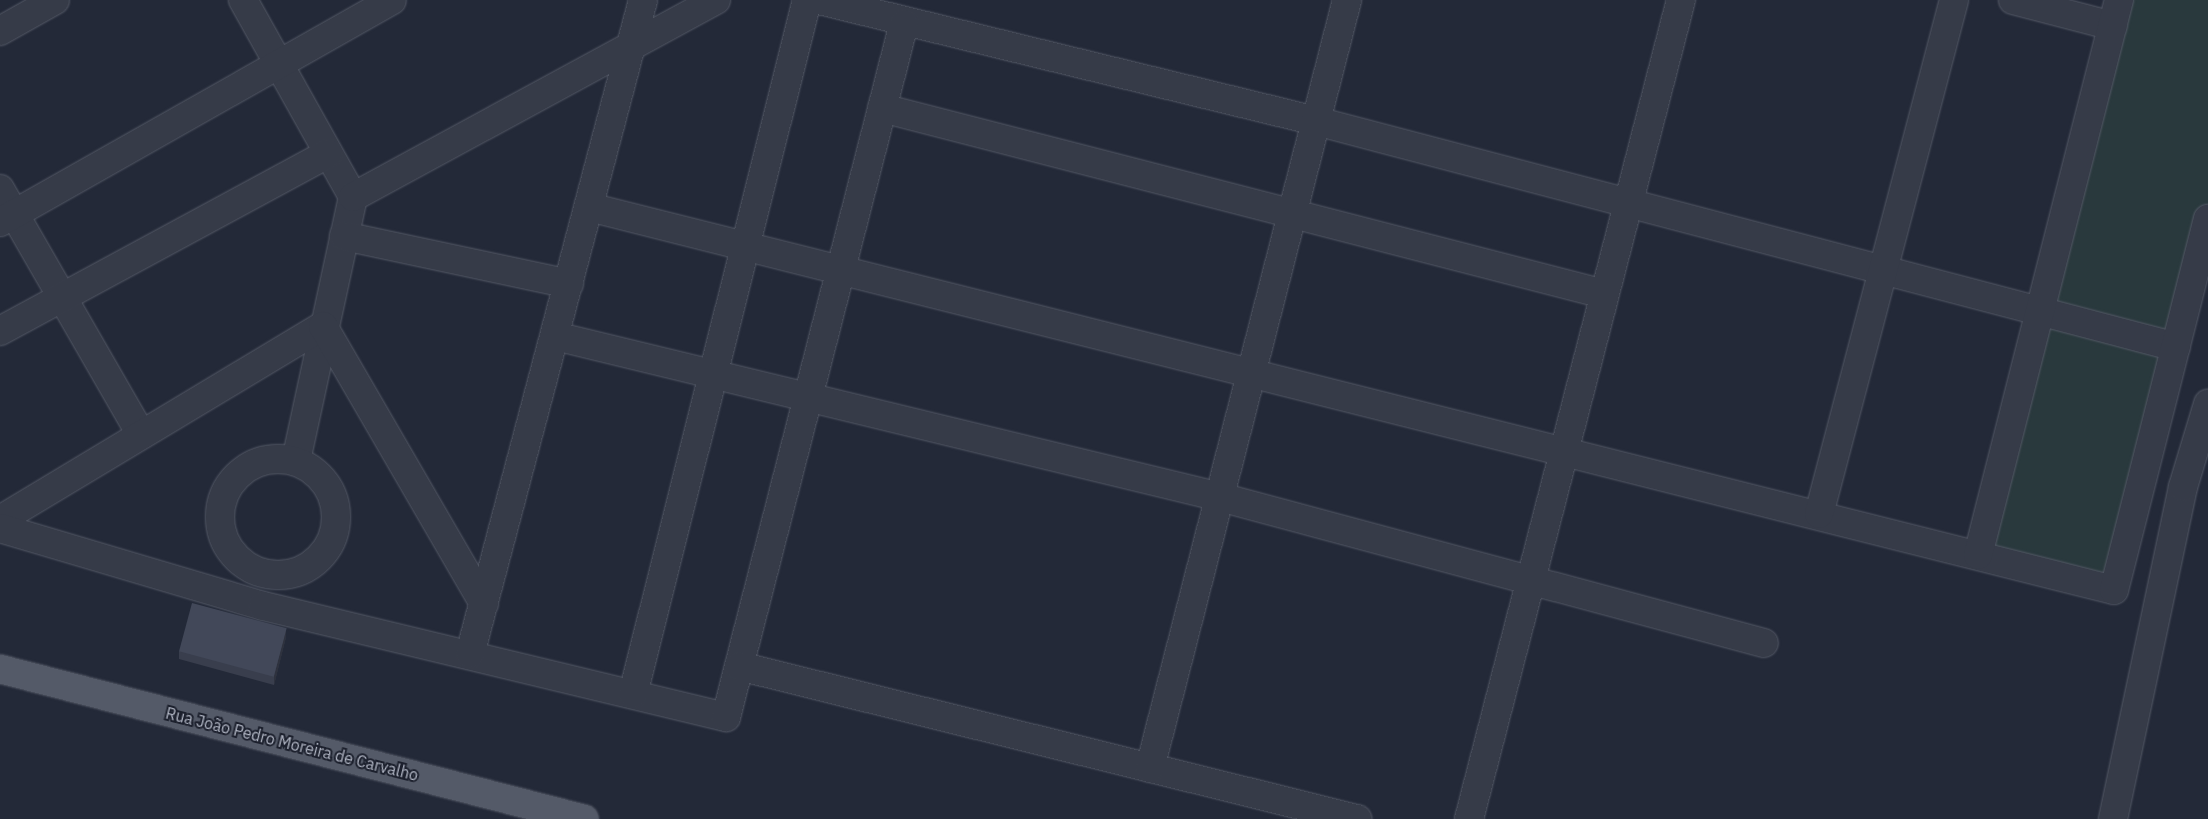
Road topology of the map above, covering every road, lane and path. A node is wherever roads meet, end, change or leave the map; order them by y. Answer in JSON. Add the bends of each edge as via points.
{"nodes":[{"id":1,"x":55,"y":0,"type":"edge"},
{"id":2,"x":243,"y":0,"type":"edge"},
{"id":3,"x":392,"y":0,"type":"edge"},
{"id":4,"x":644,"y":0,"type":"edge"},
{"id":5,"x":716,"y":0,"type":"edge"},
{"id":6,"x":807,"y":0,"type":"edge"},
{"id":7,"x":819,"y":0,"type":"edge"},
{"id":8,"x":1347,"y":0,"type":"edge"},
{"id":9,"x":1681,"y":0,"type":"edge"},
{"id":10,"x":1954,"y":0,"type":"edge"},
{"id":11,"x":2013,"y":0,"type":"edge"},
{"id":12,"x":2119,"y":0,"type":"edge"},
{"id":13,"x":904,"y":22,"type":"junction"},
{"id":14,"x":2113,"y":26,"type":"junction"},
{"id":15,"x":0,"y":31,"type":"edge"},
{"id":16,"x":631,"y":48,"type":"junction"},
{"id":17,"x":279,"y":66,"type":"junction"},
{"id":18,"x":882,"y":108,"type":"junction"},
{"id":19,"x":1316,"y":121,"type":"junction"},
{"id":20,"x":328,"y":154,"type":"junction"},
{"id":21,"x":0,"y":189,"type":"edge"},
{"id":22,"x":353,"y":197,"type":"junction"},
{"id":23,"x":1628,"y":204,"type":"junction"},
{"id":24,"x":589,"y":206,"type":"junction"},
{"id":25,"x":1292,"y":214,"type":"junction"},
{"id":26,"x":7,"y":218,"type":"edge"},
{"id":27,"x":2208,"y":219,"type":"edge"},
{"id":28,"x":344,"y":236,"type":"junction"},
{"id":29,"x":745,"y":246,"type":"junction"},
{"id":30,"x":841,"y":270,"type":"junction"},
{"id":31,"x":1883,"y":271,"type":"junction"},
{"id":32,"x":568,"y":284,"type":"junction"},
{"id":33,"x":1604,"y":294,"type":"junction"},
{"id":34,"x":62,"y":297,"type":"junction"},
{"id":35,"x":2040,"y":312,"type":"junction"},
{"id":36,"x":323,"y":326,"type":"junction"},
{"id":37,"x":0,"y":331,"type":"edge"},
{"id":38,"x":555,"y":336,"type":"junction"},
{"id":39,"x":2176,"y":347,"type":"junction"},
{"id":40,"x":1252,"y":372,"type":"junction"},
{"id":41,"x":713,"y":375,"type":"junction"},
{"id":42,"x":808,"y":396,"type":"junction"},
{"id":43,"x":2208,"y":404,"type":"edge"},
{"id":44,"x":140,"y":434,"type":"junction"},
{"id":45,"x":1565,"y":450,"type":"junction"},
{"id":46,"x":296,"y":461,"type":"junction"},
{"id":47,"x":1220,"y":497,"type":"junction"},
{"id":48,"x":1818,"y":514,"type":"junction"},
{"id":49,"x":0,"y":520,"type":"edge"},
{"id":50,"x":0,"y":528,"type":"edge"},
{"id":51,"x":1978,"y":556,"type":"junction"},
{"id":52,"x":1532,"y":582,"type":"junction"},
{"id":53,"x":484,"y":604,"type":"junction"},
{"id":54,"x":1764,"y":643,"type":"dead end"},
{"id":55,"x":470,"y":654,"type":"junction"},
{"id":56,"x":739,"y":666,"type":"junction"},
{"id":57,"x":0,"y":668,"type":"edge"},
{"id":58,"x":633,"y":694,"type":"junction"},
{"id":59,"x":1150,"y":768,"type":"junction"},
{"id":60,"x":584,"y":819,"type":"edge"},
{"id":61,"x":1357,"y":819,"type":"edge"},
{"id":62,"x":1469,"y":819,"type":"edge"},
{"id":63,"x":2113,"y":819,"type":"edge"}],
"edges":[{"from":1,"to":15,"type":"street"},
{"from":2,"to":17,"type":"street"},
{"from":3,"to":17,"type":"street"},
{"from":4,"to":16,"type":"street"},
{"from":5,"to":16,"type":"street"},
{"from":6,"to":29,"type":"street"},
{"from":7,"to":13,"type":"street"},
{"from":8,"to":19,"type":"street"},
{"from":9,"to":23,"type":"street"},
{"from":10,"to":31,"type":"street"},
{"from":11,"to":14,"type":"street"},
{"from":12,"to":14,"type":"street"},
{"from":13,"to":18,"type":"street"},
{"from":13,"to":19,"type":"street"},
{"from":14,"to":35,"type":"street"},
{"from":16,"to":22,"type":"street"},
{"from":16,"to":24,"type":"street"},
{"from":17,"to":20,"type":"street"},
{"from":17,"to":26,"type":"street"},
{"from":18,"to":25,"type":"street"},
{"from":18,"to":30,"type":"street"},
{"from":19,"to":23,"type":"street"},
{"from":19,"to":25,"type":"street"},
{"from":20,"to":22,"type":"street"},
{"from":20,"to":34,"type":"street"},
{"from":21,"to":26,"type":"street"},
{"from":22,"to":28,"type":"street"},
{"from":23,"to":31,"type":"street"},
{"from":23,"to":33,"type":"street"},
{"from":24,"to":29,"type":"street"},
{"from":24,"to":32,"type":"street"},
{"from":25,"to":33,"type":"street"},
{"from":25,"to":40,"type":"street"},
{"from":26,"to":34,"type":"street"},
{"from":27,"to":39,"type":"street"},
{"from":28,"to":32,"type":"street"},
{"from":28,"to":36,"type":"street"},
{"from":29,"to":30,"type":"street"},
{"from":29,"to":41,"type":"street"},
{"from":30,"to":40,"type":"street"},
{"from":30,"to":42,"type":"street"},
{"from":31,"to":35,"type":"street"},
{"from":31,"to":48,"type":"street"},
{"from":32,"to":38,"type":"street"},
{"from":33,"to":45,"type":"street"},
{"from":34,"to":37,"type":"street"},
{"from":34,"to":44,"type":"street"},
{"from":35,"to":39,"type":"street"},
{"from":35,"to":51,"type":"street"},
{"from":36,"to":44,"type":"street"},
{"from":36,"to":46,"type":"street"},
{"from":36,"to":53,"type":"street"},
{"from":38,"to":41,"type":"street"},
{"from":38,"to":53,"type":"street"},
{"from":39,"to":51,"type":"street","via":[[2114,590]]},
{"from":40,"to":45,"type":"street"},
{"from":40,"to":47,"type":"street"},
{"from":41,"to":42,"type":"street"},
{"from":41,"to":58,"type":"street"},
{"from":42,"to":47,"type":"street"},
{"from":42,"to":56,"type":"street"},
{"from":43,"to":63,"type":"street","via":[[2183,487]]},
{"from":44,"to":49,"type":"street"},
{"from":45,"to":48,"type":"street"},
{"from":45,"to":52,"type":"street"},
{"from":46,"to":46,"type":"street","via":[[262,460],[233,480],[224,495],[220,512],[228,546],[246,565],[270,575],[288,575],[311,565],[329,546],[335,530],[337,513],[333,496],[324,481]]},
{"from":47,"to":52,"type":"street"},
{"from":47,"to":59,"type":"street"},
{"from":48,"to":51,"type":"street"},
{"from":50,"to":55,"type":"street","via":[[263,606]]},
{"from":52,"to":54,"type":"street"},
{"from":52,"to":62,"type":"street"},
{"from":53,"to":55,"type":"street"},
{"from":55,"to":58,"type":"street"},
{"from":56,"to":58,"type":"street","via":[[726,717]]},
{"from":56,"to":59,"type":"street"},
{"from":57,"to":60,"type":"main road","name":"Rua João Pedro Moreira de Carvalho"},
{"from":59,"to":61,"type":"street"}]}
